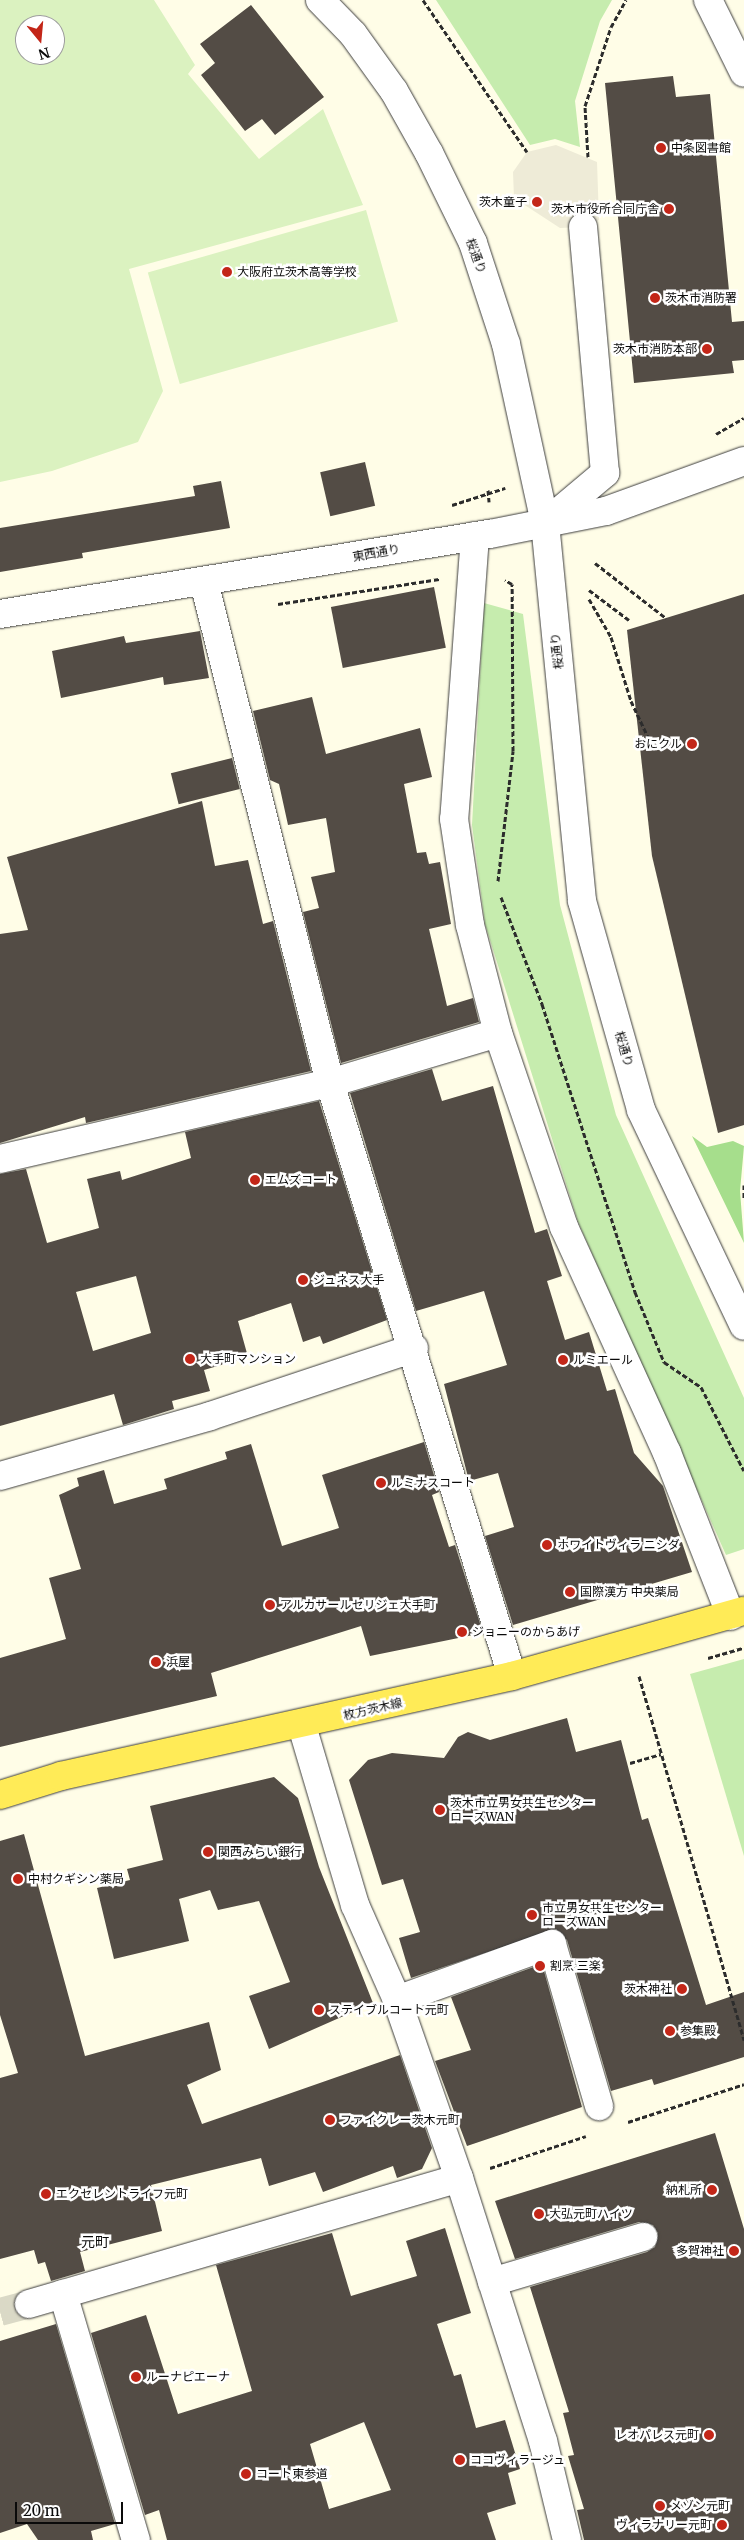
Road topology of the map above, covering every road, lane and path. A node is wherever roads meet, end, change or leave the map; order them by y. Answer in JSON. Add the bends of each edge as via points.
{"nodes":[{"id":1,"x":320,"y":0,"type":"edge"},
{"id":2,"x":423,"y":0,"type":"edge"},
{"id":3,"x":626,"y":0,"type":"edge"},
{"id":4,"x":708,"y":0,"type":"edge"},
{"id":5,"x":742,"y":64,"type":"edge"},
{"id":6,"x":527,"y":152,"type":"dead end"},
{"id":7,"x":588,"y":157,"type":"dead end"},
{"id":8,"x":583,"y":227,"type":"dead end"},
{"id":9,"x":744,"y":461,"type":"edge"},
{"id":10,"x":506,"y":488,"type":"dead end"},
{"id":11,"x":489,"y":505,"type":"dead end"},
{"id":12,"x":545,"y":523,"type":"junction"},
{"id":13,"x":475,"y":536,"type":"junction"},
{"id":14,"x":595,"y":563,"type":"dead end"},
{"id":15,"x":204,"y":582,"type":"junction"},
{"id":16,"x":512,"y":584,"type":"dead end"},
{"id":17,"x":589,"y":590,"type":"dead end"},
{"id":18,"x":589,"y":599,"type":"dead end"},
{"id":19,"x":0,"y":614,"type":"edge"},
{"id":20,"x":666,"y":618,"type":"dead end"},
{"id":21,"x":629,"y":620,"type":"dead end"},
{"id":22,"x":649,"y":740,"type":"dead end"},
{"id":23,"x":498,"y":1033,"type":"junction"},
{"id":24,"x":330,"y":1083,"type":"junction"},
{"id":25,"x":0,"y":1159,"type":"edge"},
{"id":26,"x":744,"y":1185,"type":"edge"},
{"id":27,"x":744,"y":1198,"type":"edge"},
{"id":28,"x":744,"y":1326,"type":"edge"},
{"id":29,"x":414,"y":1348,"type":"junction"},
{"id":30,"x":744,"y":1470,"type":"edge"},
{"id":31,"x":0,"y":1476,"type":"edge"},
{"id":32,"x":737,"y":1614,"type":"edge"},
{"id":33,"x":512,"y":1676,"type":"junction"},
{"id":34,"x":640,"y":1676,"type":"dead end"},
{"id":35,"x":302,"y":1726,"type":"junction"},
{"id":36,"x":661,"y":1754,"type":"junction"},
{"id":37,"x":630,"y":1763,"type":"dead end"},
{"id":38,"x":0,"y":1795,"type":"edge"},
{"id":39,"x":397,"y":2000,"type":"junction"},
{"id":40,"x":744,"y":2040,"type":"edge"},
{"id":41,"x":600,"y":2106,"type":"dead end"},
{"id":42,"x":459,"y":2178,"type":"junction"},
{"id":43,"x":643,"y":2237,"type":"dead end"},
{"id":44,"x":492,"y":2282,"type":"junction"},
{"id":45,"x":63,"y":2294,"type":"junction"},
{"id":46,"x":29,"y":2304,"type":"tunnel mouth"},
{"id":47,"x":136,"y":2540,"type":"edge"},
{"id":48,"x":568,"y":2540,"type":"edge"}],
"edges":[{"from":1,"to":12,"type":"street","name":"桜通り","via":[[353,34],[394,91],[473,243],[506,344]]},
{"from":2,"to":6,"type":"path"},
{"from":3,"to":7,"type":"path","via":[[611,27],[585,106]]},
{"from":4,"to":5,"type":"street"},
{"from":8,"to":12,"type":"street","via":[[605,473]]},
{"from":9,"to":12,"type":"street","name":"東西通り","via":[[606,511]]},
{"from":10,"to":11,"type":"path","via":[[488,490]]},
{"from":12,"to":13,"type":"street","name":"東西通り"},
{"from":12,"to":28,"type":"street","name":"桜通り","via":[[582,901],[640,1110]]},
{"from":13,"to":15,"type":"street","name":"東西通り"},
{"from":13,"to":23,"type":"street","via":[[454,819],[470,925]]},
{"from":14,"to":20,"type":"path"},
{"from":15,"to":19,"type":"street","name":"東西通り"},
{"from":15,"to":24,"type":"street"},
{"from":16,"to":30,"type":"path","via":[[513,751],[508,827],[497,888],[542,1004],[632,1283],[664,1362],[701,1387]]},
{"from":17,"to":21,"type":"path"},
{"from":18,"to":22,"type":"path","via":[[611,637],[631,701]]},
{"from":23,"to":24,"type":"street"},
{"from":23,"to":32,"type":"street","via":[[564,1227]]},
{"from":24,"to":25,"type":"street"},
{"from":24,"to":29,"type":"street"},
{"from":26,"to":27,"type":"path"},
{"from":29,"to":31,"type":"street","via":[[210,1416]]},
{"from":29,"to":33,"type":"street"},
{"from":32,"to":33,"type":"main road","name":"枚方茨木線"},
{"from":33,"to":35,"type":"main road","name":"枚方茨木線"},
{"from":34,"to":36,"type":"path"},
{"from":35,"to":38,"type":"main road","name":"枚方茨木線","via":[[61,1776]]},
{"from":35,"to":39,"type":"street","via":[[355,1905]]},
{"from":36,"to":37,"type":"path"},
{"from":36,"to":40,"type":"path"},
{"from":39,"to":41,"type":"street","via":[[552,1944]]},
{"from":39,"to":42,"type":"street"},
{"from":42,"to":44,"type":"street"},
{"from":42,"to":45,"type":"street"},
{"from":43,"to":44,"type":"street"},
{"from":44,"to":48,"type":"street","via":[[543,2441]]},
{"from":45,"to":46,"type":"street"},
{"from":45,"to":47,"type":"street"}]}
